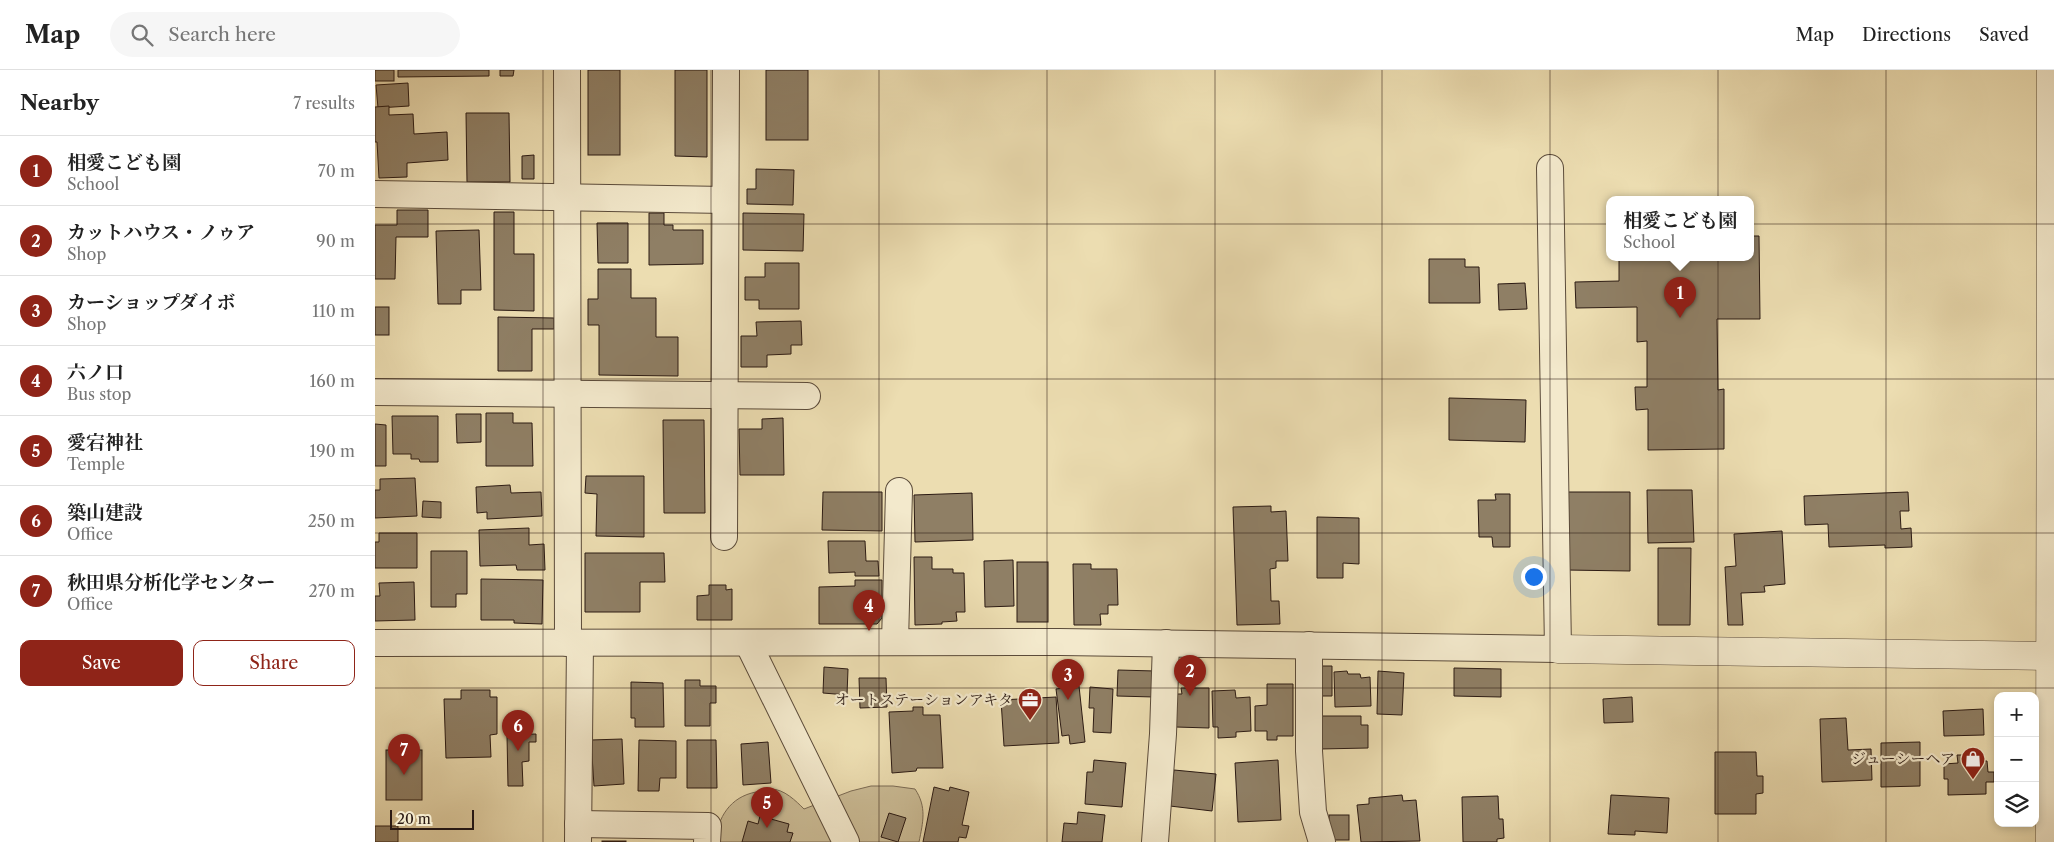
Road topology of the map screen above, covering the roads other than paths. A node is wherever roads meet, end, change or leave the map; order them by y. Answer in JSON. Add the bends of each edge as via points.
{"nodes":[{"id":1,"x":567,"y":70,"type":"edge"},
{"id":2,"x":726,"y":70,"type":"edge"},
{"id":3,"x":2051,"y":70,"type":"edge"},
{"id":4,"x":1550,"y":168,"type":"dead end"},
{"id":5,"x":375,"y":194,"type":"edge"},
{"id":6,"x":568,"y":198,"type":"junction"},
{"id":7,"x":725,"y":200,"type":"junction"},
{"id":8,"x":375,"y":392,"type":"edge"},
{"id":9,"x":568,"y":394,"type":"junction"},
{"id":10,"x":725,"y":395,"type":"junction"},
{"id":11,"x":807,"y":396,"type":"dead end"},
{"id":12,"x":899,"y":491,"type":"dead end"},
{"id":13,"x":724,"y":537,"type":"dead end"},
{"id":14,"x":895,"y":642,"type":"junction"},
{"id":15,"x":375,"y":643,"type":"edge"},
{"id":16,"x":574,"y":643,"type":"junction"},
{"id":17,"x":748,"y":643,"type":"junction"},
{"id":18,"x":1166,"y":643,"type":"junction"},
{"id":19,"x":1309,"y":645,"type":"junction"},
{"id":20,"x":1558,"y":649,"type":"junction"},
{"id":21,"x":2052,"y":656,"type":"edge"},
{"id":22,"x":578,"y":833,"type":"edge"},
{"id":23,"x":707,"y":842,"type":"edge"},
{"id":24,"x":846,"y":842,"type":"edge"},
{"id":25,"x":1155,"y":842,"type":"edge"},
{"id":26,"x":1322,"y":842,"type":"edge"},
{"id":27,"x":2050,"y":842,"type":"edge"}],
"edges":[{"from":1,"to":6,"type":"street"},
{"from":2,"to":7,"type":"street"},
{"from":3,"to":21,"type":"street"},
{"from":4,"to":20,"type":"street"},
{"from":5,"to":6,"type":"street"},
{"from":6,"to":7,"type":"street"},
{"from":6,"to":9,"type":"street"},
{"from":7,"to":10,"type":"street"},
{"from":8,"to":9,"type":"street"},
{"from":9,"to":10,"type":"street"},
{"from":9,"to":16,"type":"street"},
{"from":10,"to":11,"type":"street"},
{"from":10,"to":13,"type":"street"},
{"from":12,"to":14,"type":"street"},
{"from":14,"to":17,"type":"street"},
{"from":14,"to":18,"type":"street"},
{"from":15,"to":16,"type":"street"},
{"from":16,"to":17,"type":"street"},
{"from":16,"to":22,"type":"street"},
{"from":17,"to":24,"type":"street"},
{"from":18,"to":19,"type":"street"},
{"from":18,"to":25,"type":"street"},
{"from":19,"to":20,"type":"street"},
{"from":19,"to":26,"type":"street","via":[[1309,751],[1313,812]]},
{"from":20,"to":21,"type":"street"},
{"from":21,"to":27,"type":"street"},
{"from":22,"to":23,"type":"street","via":[[707,826]]}]}
